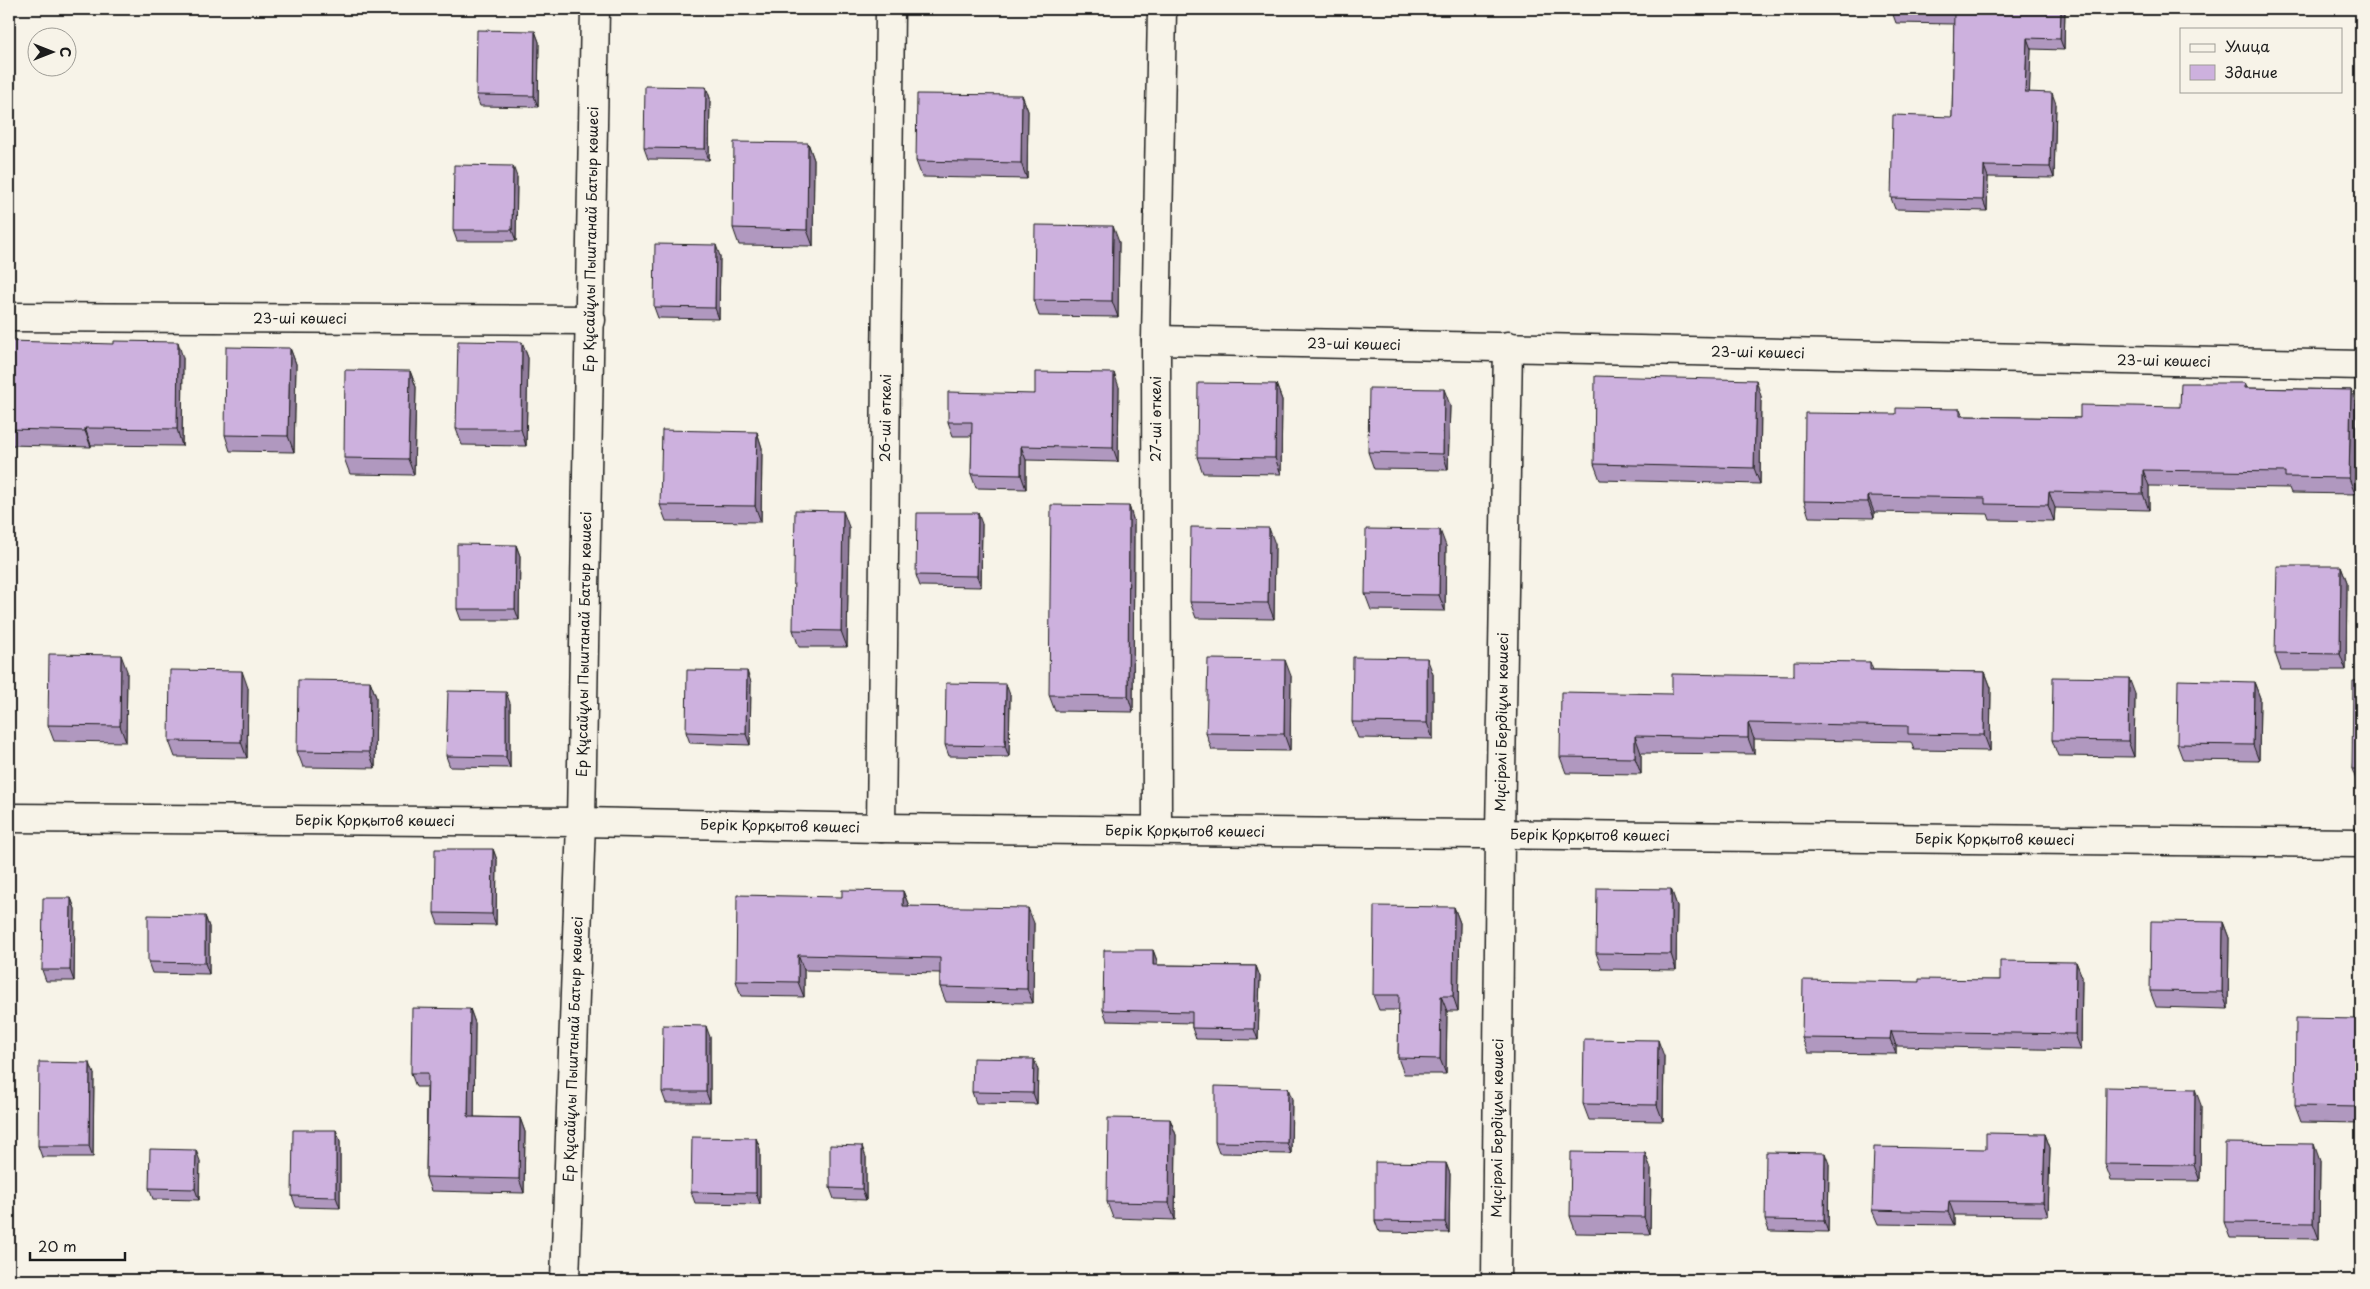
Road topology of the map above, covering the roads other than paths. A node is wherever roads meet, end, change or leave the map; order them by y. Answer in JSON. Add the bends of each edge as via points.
{"nodes":[{"id":1,"x":595,"y":9,"type":"edge"},
{"id":2,"x":890,"y":9,"type":"edge"},
{"id":3,"x":1162,"y":9,"type":"edge"},
{"id":4,"x":9,"y":317,"type":"edge"},
{"id":5,"x":591,"y":320,"type":"junction"},
{"id":6,"x":1156,"y":340,"type":"junction"},
{"id":7,"x":1508,"y":346,"type":"junction"},
{"id":8,"x":2361,"y":366,"type":"edge"},
{"id":9,"x":9,"y":818,"type":"edge"},
{"id":10,"x":581,"y":822,"type":"junction"},
{"id":11,"x":881,"y":828,"type":"junction"},
{"id":12,"x":1157,"y":830,"type":"junction"},
{"id":13,"x":1500,"y":834,"type":"junction"},
{"id":14,"x":2361,"y":843,"type":"edge"},
{"id":15,"x":565,"y":1280,"type":"edge"},
{"id":16,"x":1496,"y":1280,"type":"edge"}],
"edges":[{"from":1,"to":5,"type":"street","name":"Ер Құсайұлы Пыштанай Батыр көшесі"},
{"from":2,"to":11,"type":"street","name":"26-ші өткелі"},
{"from":3,"to":6,"type":"street","name":"27-ші өткелі"},
{"from":4,"to":5,"type":"street","name":"23-шi көшесi"},
{"from":5,"to":10,"type":"street","name":"Ер Құсайұлы Пыштанай Батыр көшесі"},
{"from":6,"to":7,"type":"street","name":"23-шi көшесi"},
{"from":6,"to":12,"type":"street","name":"27-ші өткелі"},
{"from":7,"to":8,"type":"street","name":"23-шi көшесi"},
{"from":7,"to":13,"type":"street","name":"Мүсірәлі Бердіұлы көшесі"},
{"from":9,"to":10,"type":"street","name":"Берік Қорқытов көшесі"},
{"from":10,"to":11,"type":"street","name":"Берік Қорқытов көшесі"},
{"from":10,"to":15,"type":"street","name":"Ер Құсайұлы Пыштанай Батыр көшесі"},
{"from":11,"to":12,"type":"street","name":"Берік Қорқытов көшесі"},
{"from":12,"to":13,"type":"street","name":"Берік Қорқытов көшесі"},
{"from":13,"to":14,"type":"street","name":"Берік Қорқытов көшесі"},
{"from":13,"to":16,"type":"street","name":"Мүсірәлі Бердіұлы көшесі"}]}
